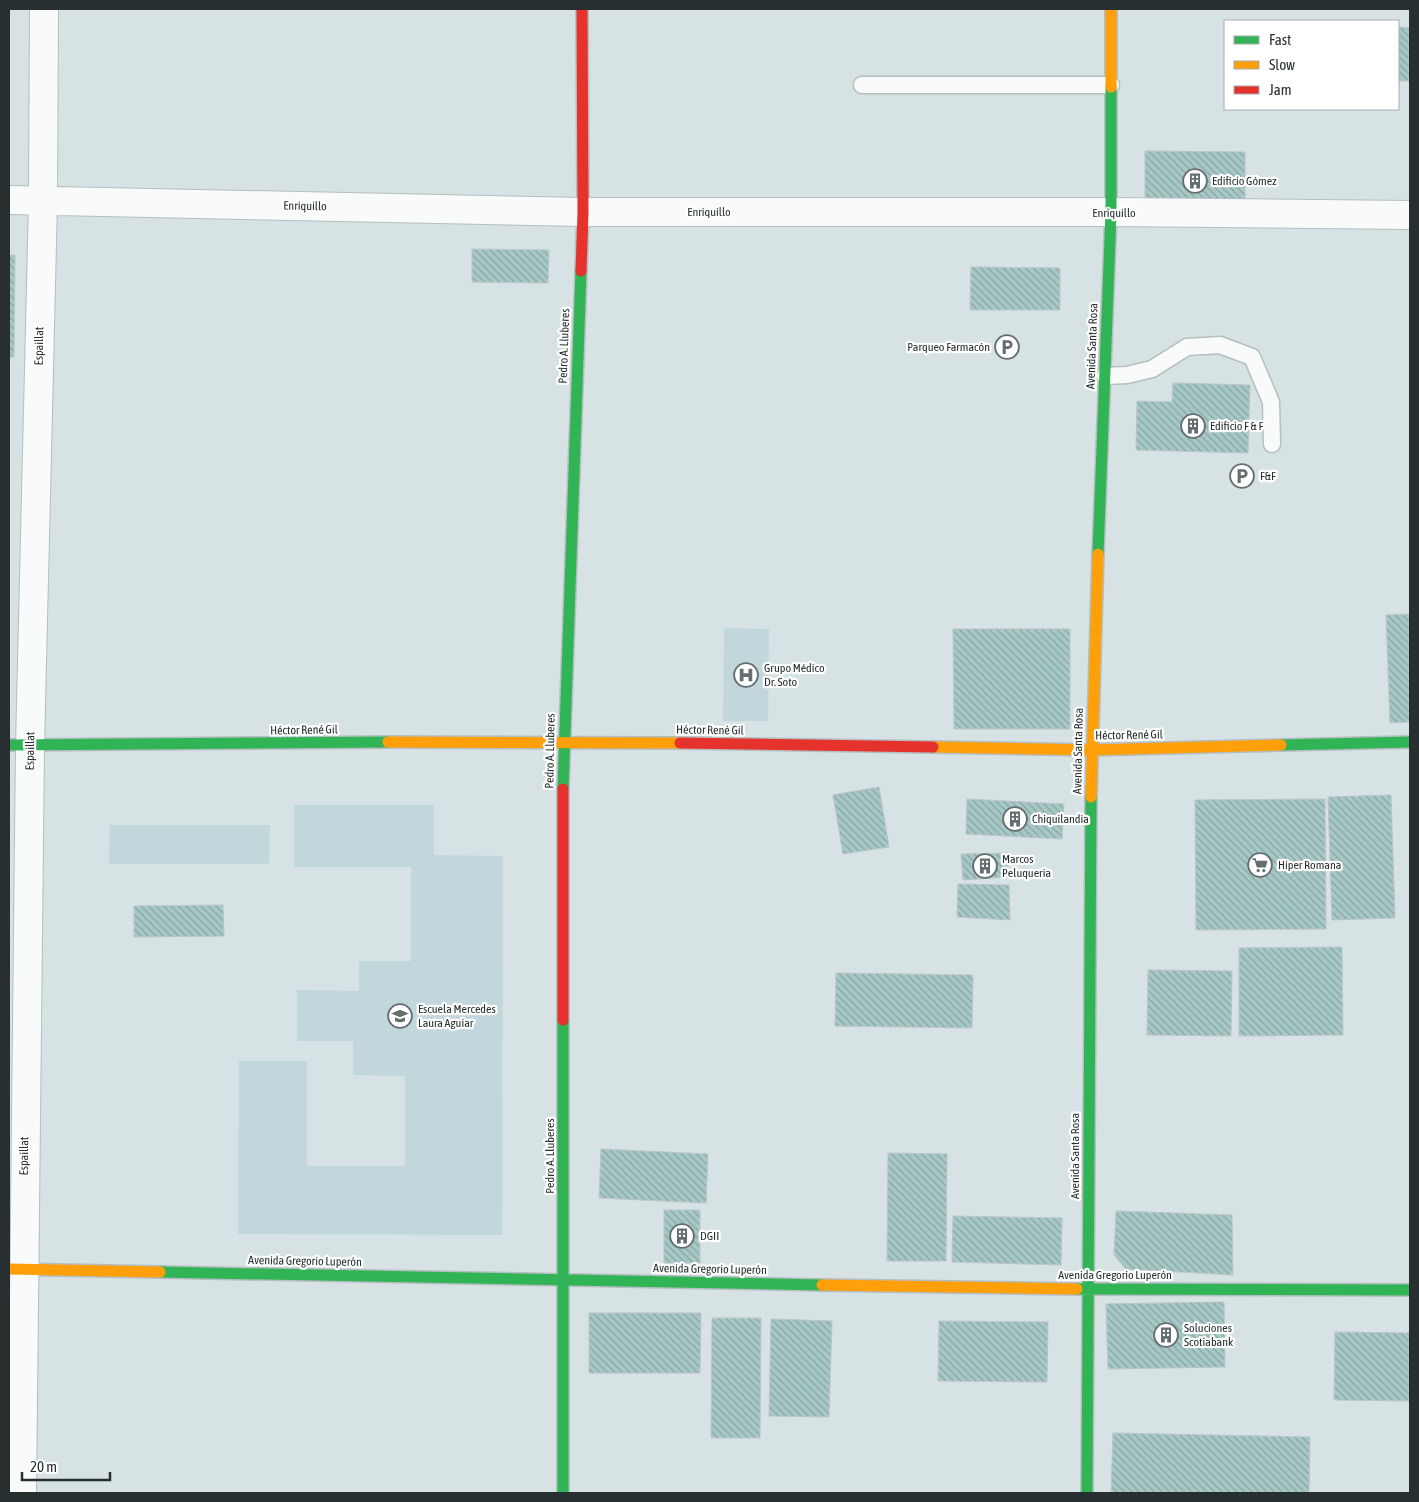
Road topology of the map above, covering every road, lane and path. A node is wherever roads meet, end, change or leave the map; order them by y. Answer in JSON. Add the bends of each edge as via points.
{"nodes":[{"id":1,"x":44,"y":9,"type":"edge"},
{"id":2,"x":582,"y":9,"type":"edge"},
{"id":3,"x":1111,"y":9,"type":"edge"},
{"id":4,"x":862,"y":84,"type":"dead end"},
{"id":5,"x":1111,"y":86,"type":"junction"},
{"id":6,"x":9,"y":200,"type":"edge"},
{"id":7,"x":43,"y":201,"type":"junction"},
{"id":8,"x":583,"y":212,"type":"junction"},
{"id":9,"x":1111,"y":212,"type":"junction"},
{"id":10,"x":1410,"y":215,"type":"edge"},
{"id":11,"x":1105,"y":376,"type":"junction"},
{"id":12,"x":1272,"y":444,"type":"dead end"},
{"id":13,"x":563,"y":741,"type":"junction"},
{"id":14,"x":1410,"y":742,"type":"edge"},
{"id":15,"x":19,"y":746,"type":"edge"},
{"id":16,"x":1090,"y":750,"type":"junction"},
{"id":17,"x":16,"y":1269,"type":"edge"},
{"id":18,"x":564,"y":1281,"type":"junction"},
{"id":19,"x":1088,"y":1289,"type":"junction"},
{"id":20,"x":1410,"y":1290,"type":"edge"},
{"id":21,"x":22,"y":1493,"type":"edge"},
{"id":22,"x":563,"y":1493,"type":"edge"},
{"id":23,"x":1086,"y":1493,"type":"edge"}],
"edges":[{"from":1,"to":7,"type":"street","name":"Espaillat"},
{"from":2,"to":8,"type":"main road","name":"Pedro A. Lluberes"},
{"from":3,"to":5,"type":"main road","name":"Avenida Santa Rosa"},
{"from":4,"to":5,"type":"lane"},
{"from":5,"to":9,"type":"main road","name":"Avenida Santa Rosa"},
{"from":6,"to":7,"type":"street","name":"Enriquillo"},
{"from":7,"to":8,"type":"street","name":"Enriquillo"},
{"from":7,"to":15,"type":"street","name":"Espaillat"},
{"from":8,"to":9,"type":"street","name":"Enriquillo"},
{"from":8,"to":13,"type":"main road","name":"Pedro A. Lluberes"},
{"from":9,"to":10,"type":"street","name":"Enriquillo"},
{"from":9,"to":11,"type":"main road","name":"Avenida Santa Rosa"},
{"from":11,"to":12,"type":"lane","via":[[1152,369],[1187,347],[1220,345],[1252,357],[1271,402]]},
{"from":11,"to":16,"type":"main road","name":"Avenida Santa Rosa"},
{"from":13,"to":15,"type":"main road","name":"Héctor René Gil"},
{"from":13,"to":16,"type":"main road","name":"Héctor René Gil"},
{"from":13,"to":18,"type":"main road","name":"Pedro A. Lluberes"},
{"from":14,"to":16,"type":"main road","name":"Héctor René Gil"},
{"from":15,"to":17,"type":"street","name":"Espaillat"},
{"from":16,"to":19,"type":"main road","name":"Avenida Santa Rosa"},
{"from":17,"to":18,"type":"main road","name":"Avenida Gregorio Luperón"},
{"from":17,"to":21,"type":"street","name":"Espaillat"},
{"from":18,"to":19,"type":"main road","name":"Avenida Gregorio Luperón"},
{"from":18,"to":22,"type":"main road","name":"Pedro A. Lluberes"},
{"from":19,"to":20,"type":"main road","name":"Avenida Gregorio Luperón"},
{"from":19,"to":23,"type":"main road","name":"Avenida Santa Rosa"}]}
